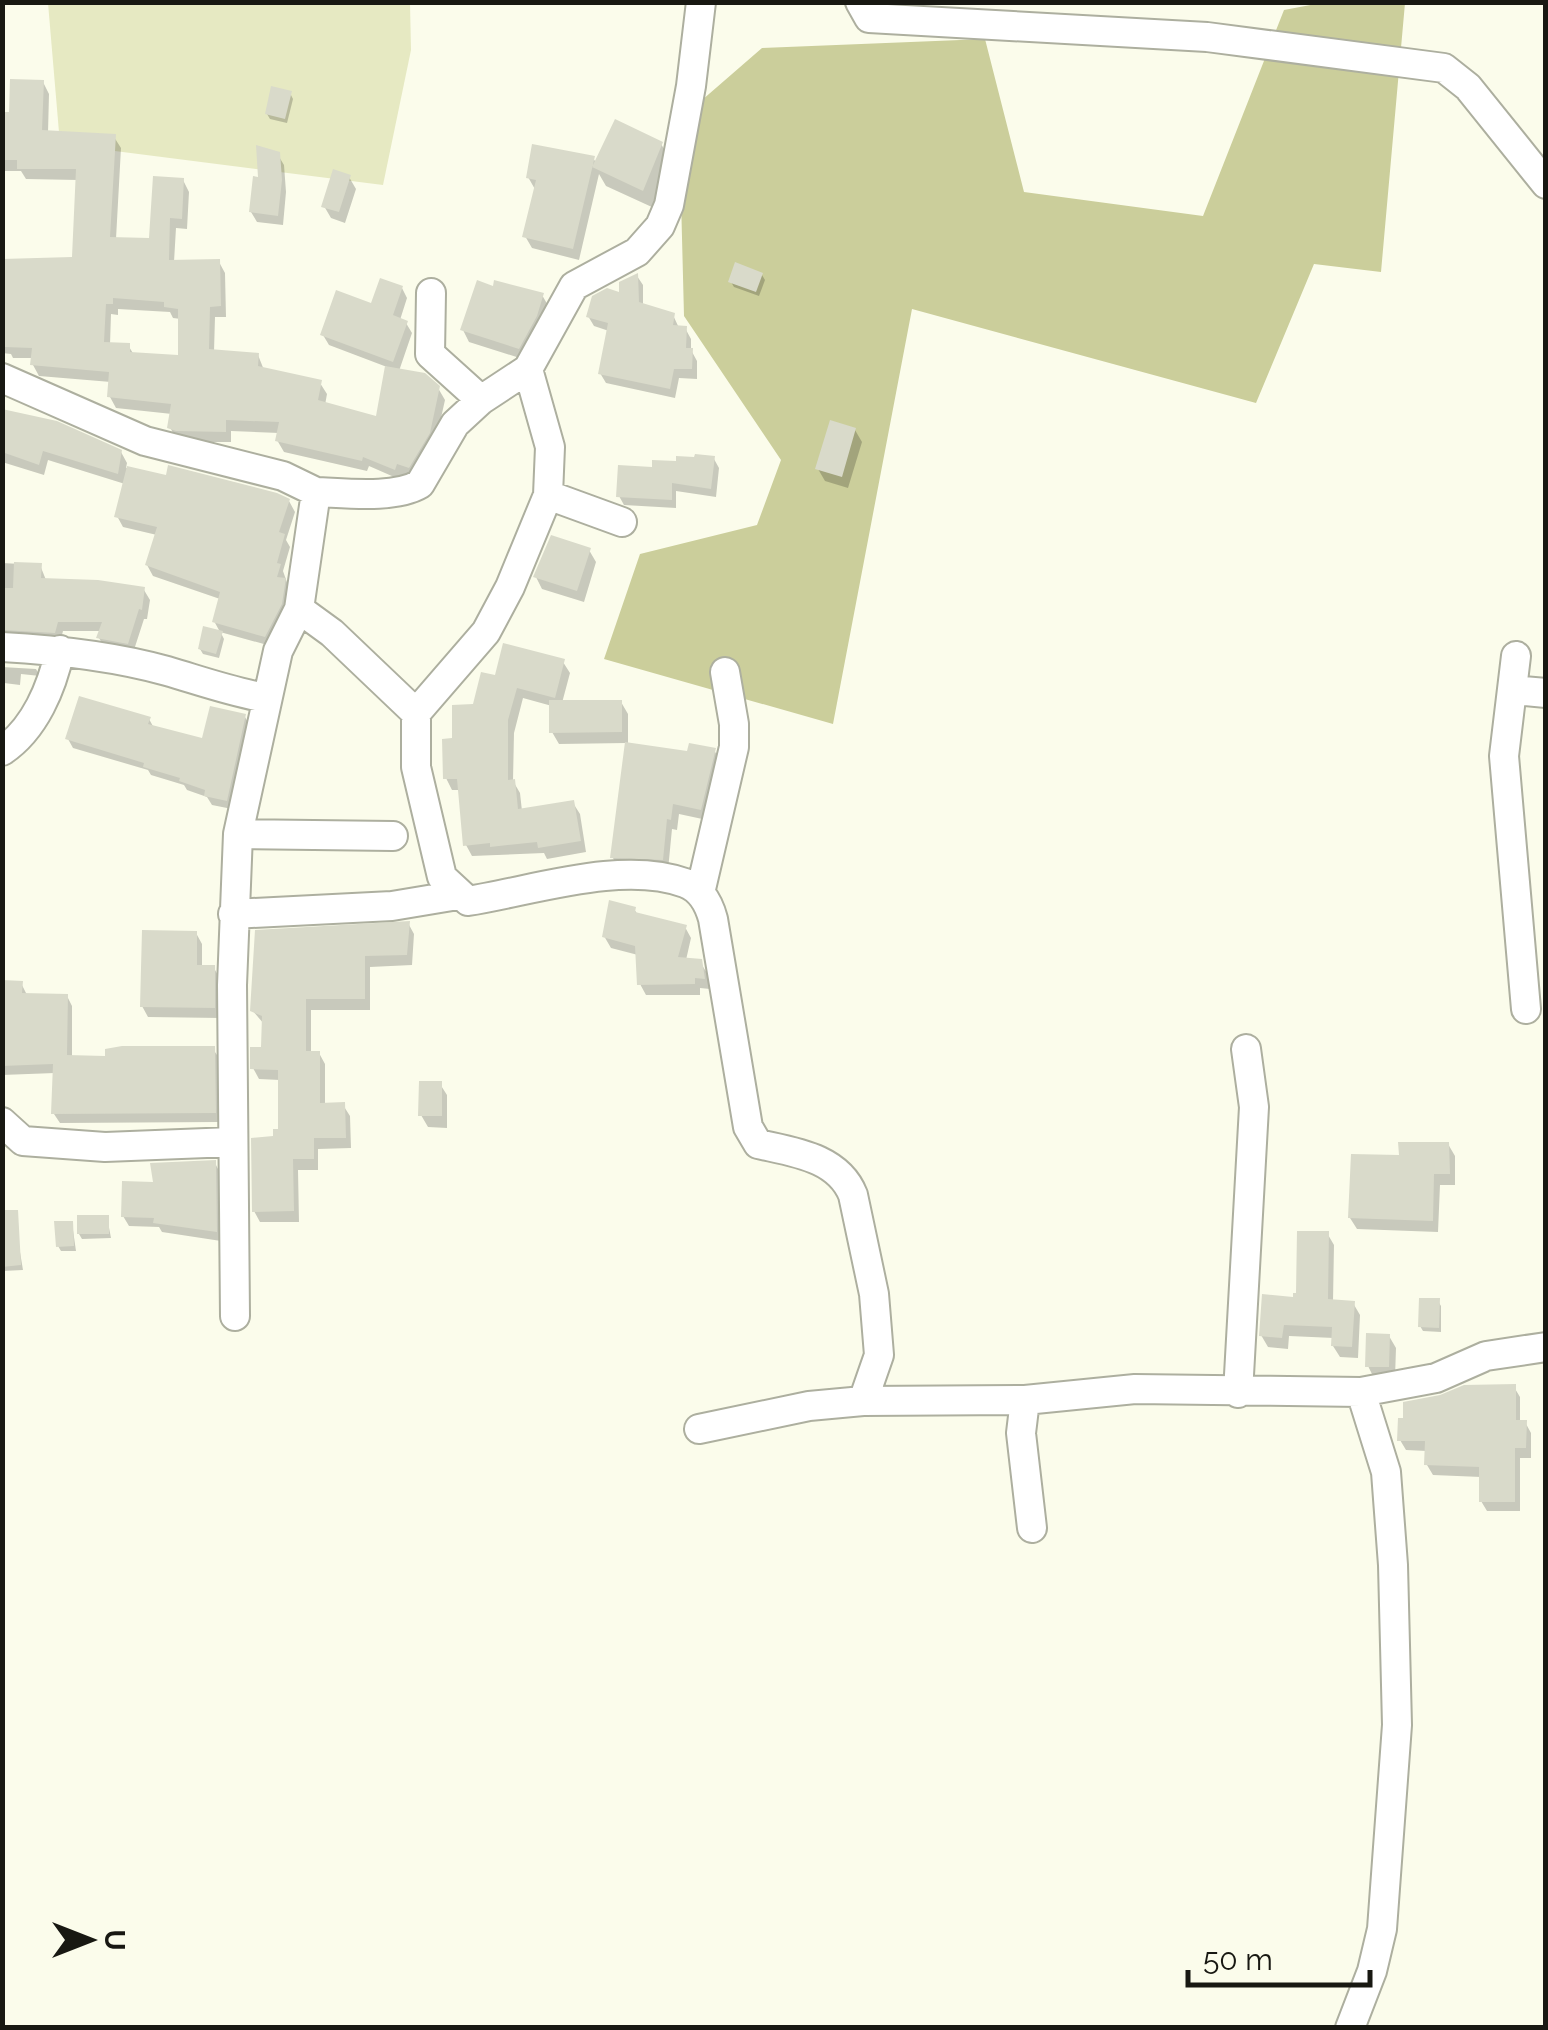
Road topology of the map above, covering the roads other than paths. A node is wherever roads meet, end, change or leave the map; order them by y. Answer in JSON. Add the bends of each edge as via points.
{"nodes":[{"id":1,"x":700,"y":2,"type":"edge"},
{"id":2,"x":860,"y":2,"type":"edge"},
{"id":3,"x":1546,"y":184,"type":"edge"},
{"id":4,"x":430,"y":293,"type":"dead end"},
{"id":5,"x":528,"y":368,"type":"junction"},
{"id":6,"x":2,"y":378,"type":"edge"},
{"id":7,"x":480,"y":400,"type":"junction"},
{"id":8,"x":316,"y":492,"type":"junction"},
{"id":9,"x":548,"y":496,"type":"junction"},
{"id":10,"x":622,"y":522,"type":"dead end"},
{"id":11,"x":299,"y":609,"type":"junction"},
{"id":12,"x":2,"y":647,"type":"edge"},
{"id":13,"x":60,"y":650,"type":"junction"},
{"id":14,"x":1516,"y":656,"type":"dead end"},
{"id":15,"x":725,"y":672,"type":"dead end"},
{"id":16,"x":1512,"y":690,"type":"junction"},
{"id":17,"x":1546,"y":693,"type":"edge"},
{"id":18,"x":266,"y":698,"type":"junction"},
{"id":19,"x":416,"y":713,"type":"junction"},
{"id":20,"x":2,"y":751,"type":"edge"},
{"id":21,"x":238,"y":834,"type":"junction"},
{"id":22,"x":393,"y":836,"type":"dead end"},
{"id":23,"x":700,"y":893,"type":"junction"},
{"id":24,"x":458,"y":895,"type":"junction"},
{"id":25,"x":233,"y":914,"type":"junction"},
{"id":26,"x":1526,"y":1010,"type":"dead end"},
{"id":27,"x":1246,"y":1049,"type":"dead end"},
{"id":28,"x":2,"y":1122,"type":"edge"},
{"id":29,"x":232,"y":1142,"type":"junction"},
{"id":30,"x":235,"y":1316,"type":"dead end"},
{"id":31,"x":1546,"y":1347,"type":"edge"},
{"id":32,"x":1238,"y":1392,"type":"junction"},
{"id":33,"x":1362,"y":1392,"type":"junction"},
{"id":34,"x":1025,"y":1400,"type":"junction"},
{"id":35,"x":863,"y":1401,"type":"junction"},
{"id":36,"x":699,"y":1429,"type":"dead end"},
{"id":37,"x":1032,"y":1528,"type":"dead end"},
{"id":38,"x":1350,"y":2028,"type":"edge"}],
"edges":[{"from":1,"to":5,"type":"street","via":[[692,86],[660,226],[638,252],[574,286]]},
{"from":2,"to":3,"type":"street","via":[[869,18],[1207,37],[1444,68],[1468,87]]},
{"from":4,"to":7,"type":"street","via":[[430,354]]},
{"from":5,"to":7,"type":"street"},
{"from":5,"to":9,"type":"street","via":[[550,447]]},
{"from":6,"to":8,"type":"street","via":[[145,441],[283,476]]},
{"from":7,"to":8,"type":"street","via":[[455,424],[412,489]]},
{"from":8,"to":11,"type":"street"},
{"from":9,"to":10,"type":"street"},
{"from":9,"to":19,"type":"street","via":[[486,632]]},
{"from":11,"to":18,"type":"street","via":[[278,651]]},
{"from":11,"to":19,"type":"street"},
{"from":12,"to":13,"type":"street"},
{"from":13,"to":18,"type":"street"},
{"from":13,"to":20,"type":"street","via":[[54,681],[24,731]]},
{"from":14,"to":16,"type":"street"},
{"from":15,"to":23,"type":"street","via":[[734,747]]},
{"from":16,"to":17,"type":"street"},
{"from":16,"to":26,"type":"street","via":[[1504,756]]},
{"from":18,"to":21,"type":"street"},
{"from":19,"to":24,"type":"street","via":[[416,767],[442,876]]},
{"from":21,"to":22,"type":"street"},
{"from":21,"to":25,"type":"street"},
{"from":23,"to":24,"type":"street","via":[[686,884],[610,875],[468,901]]},
{"from":23,"to":35,"type":"street","via":[[714,919],[752,1138],[823,1162],[848,1181],[853,1195],[879,1355]]},
{"from":24,"to":25,"type":"street","via":[[392,906]]},
{"from":25,"to":29,"type":"street"},
{"from":27,"to":32,"type":"street","via":[[1254,1107]]},
{"from":28,"to":29,"type":"street","via":[[23,1141]]},
{"from":29,"to":30,"type":"street"},
{"from":31,"to":33,"type":"street","via":[[1486,1356],[1436,1378]]},
{"from":32,"to":33,"type":"street"},
{"from":32,"to":34,"type":"street","via":[[1135,1389]]},
{"from":33,"to":38,"type":"street","via":[[1386,1472],[1397,1725],[1382,1928]]},
{"from":34,"to":35,"type":"street"},
{"from":34,"to":37,"type":"street","via":[[1021,1433]]},
{"from":35,"to":36,"type":"street"}]}
